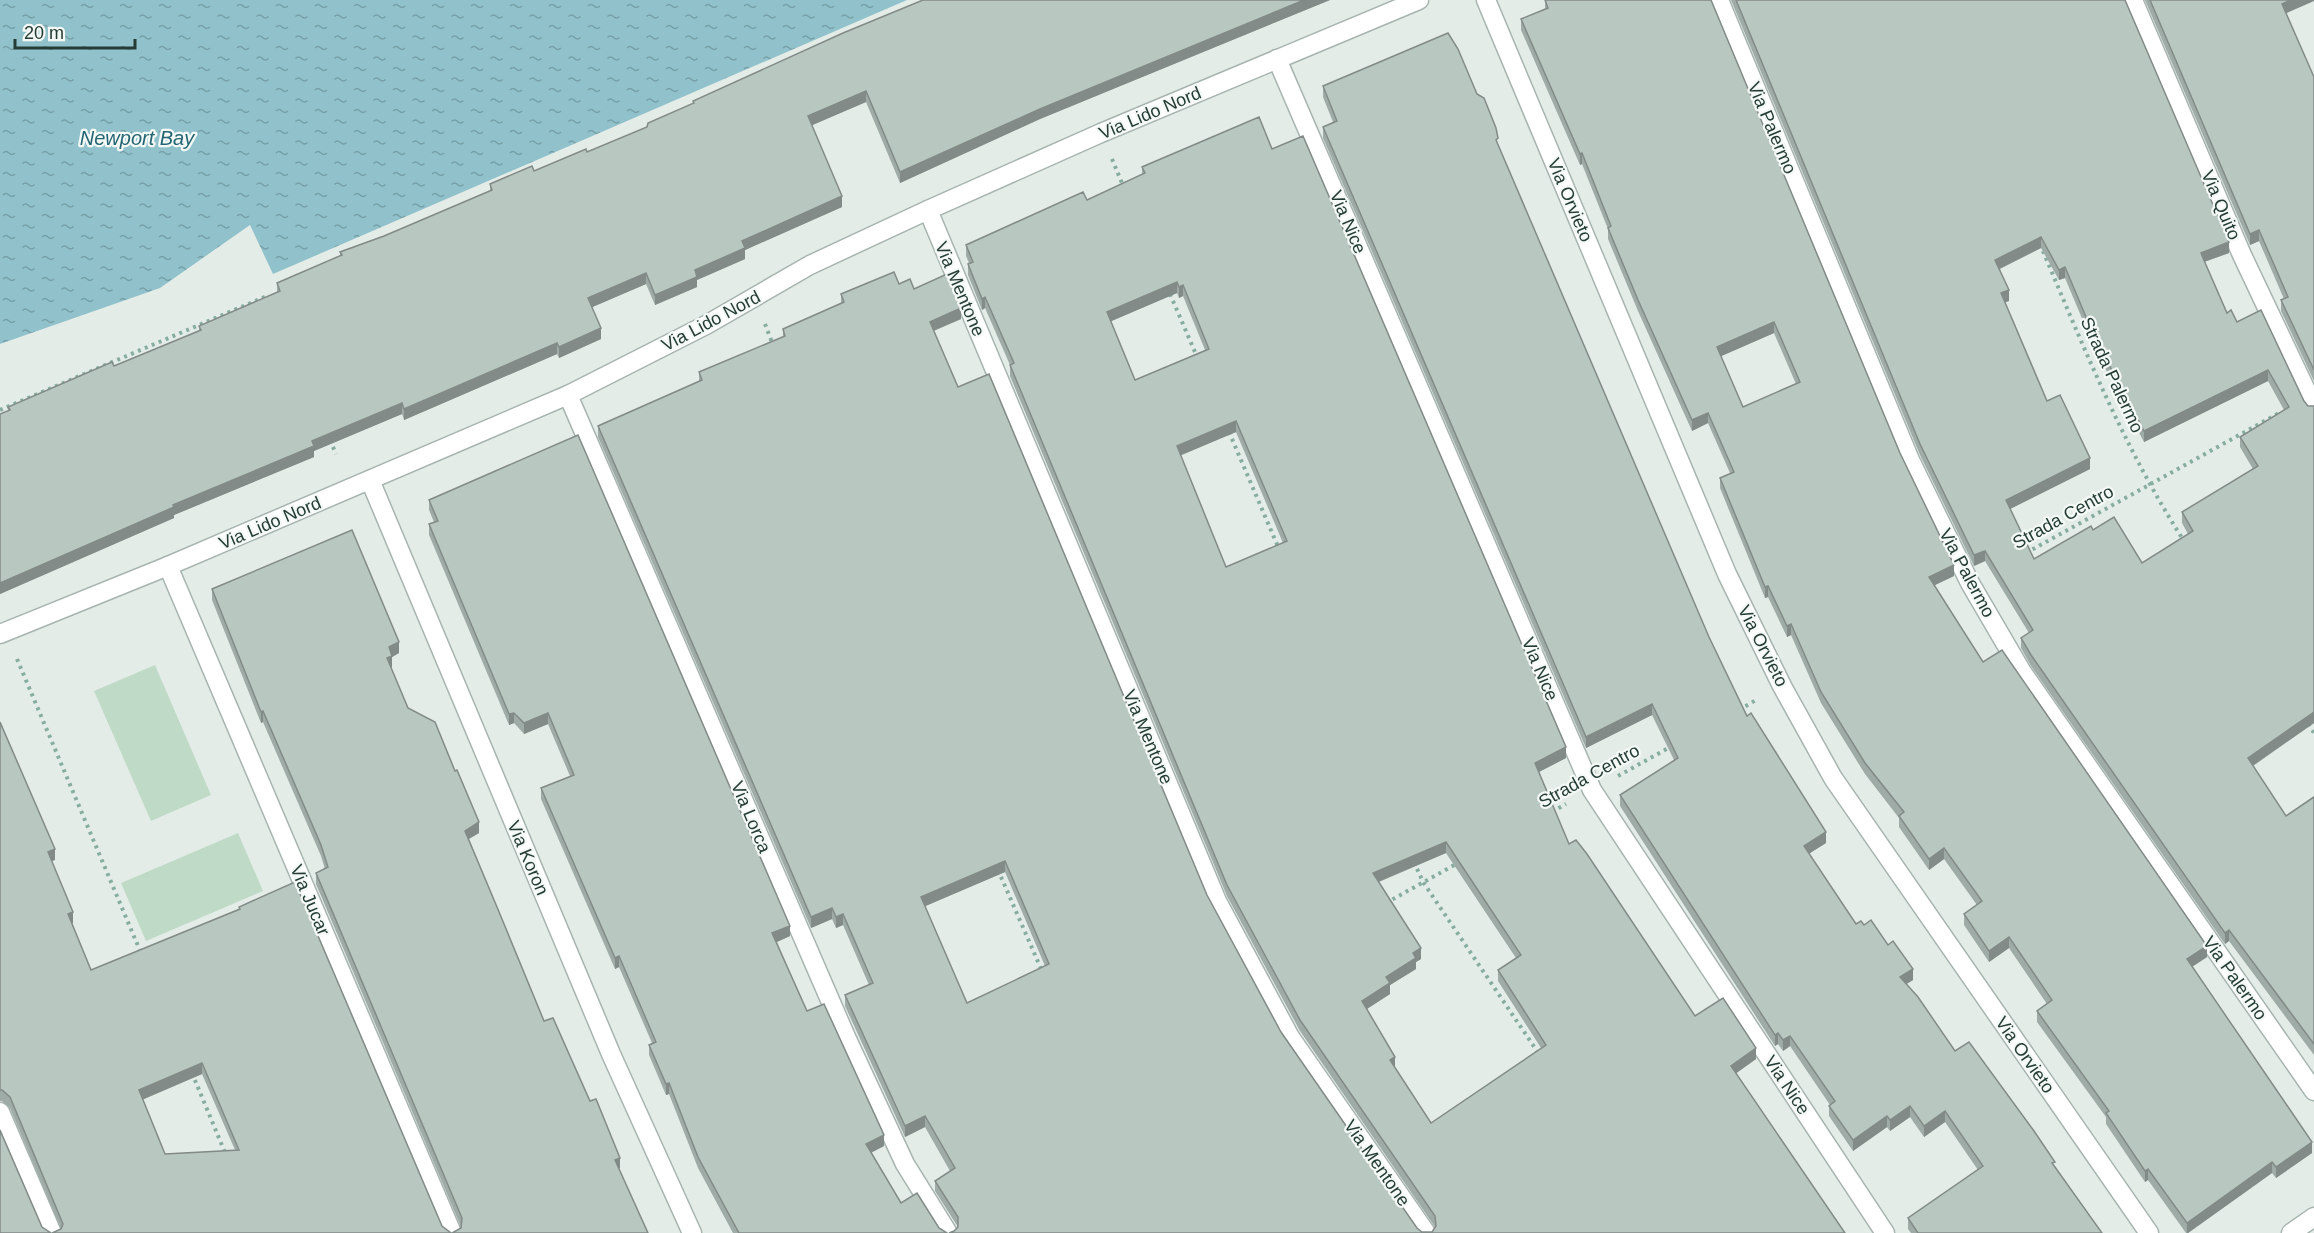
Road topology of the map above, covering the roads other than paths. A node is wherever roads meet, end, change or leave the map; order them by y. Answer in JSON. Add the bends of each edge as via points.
{"nodes":[{"id":1,"x":1419,"y":0,"type":"edge"},
{"id":2,"x":1485,"y":0,"type":"edge"},
{"id":3,"x":1719,"y":0,"type":"edge"},
{"id":4,"x":2133,"y":0,"type":"edge"},
{"id":5,"x":1277,"y":59,"type":"junction"},
{"id":6,"x":928,"y":210,"type":"junction"},
{"id":7,"x":568,"y":395,"type":"junction"},
{"id":8,"x":2311,"y":402,"type":"edge"},
{"id":9,"x":370,"y":480,"type":"junction"},
{"id":10,"x":168,"y":567,"type":"junction"},
{"id":11,"x":3,"y":633,"type":"edge"},
{"id":12,"x":2314,"y":1091,"type":"edge"},
{"id":13,"x":0,"y":1112,"type":"edge"},
{"id":14,"x":2314,"y":1217,"type":"edge"},
{"id":15,"x":52,"y":1233,"type":"edge"},
{"id":16,"x":452,"y":1233,"type":"edge"},
{"id":17,"x":692,"y":1233,"type":"edge"},
{"id":18,"x":948,"y":1233,"type":"edge"},
{"id":19,"x":1426,"y":1233,"type":"edge"},
{"id":20,"x":1885,"y":1233,"type":"edge"},
{"id":21,"x":2149,"y":1233,"type":"edge"},
{"id":22,"x":2291,"y":1233,"type":"edge"}],
"edges":[{"from":1,"to":5,"type":"street","name":"Via Lido Nord"},
{"from":2,"to":21,"type":"street","name":"Via Orvieto","via":[[1727,574],[1782,686],[1833,778]]},
{"from":3,"to":12,"type":"street","name":"Via Palermo","via":[[1910,460],[1970,583],[2022,672]]},
{"from":4,"to":8,"type":"street","name":"Via Quito","via":[[2242,255]]},
{"from":5,"to":6,"type":"street","name":"Via Lido Nord"},
{"from":5,"to":20,"type":"street","name":"Via Nice","via":[[1592,790]]},
{"from":6,"to":7,"type":"street","name":"Via Lido Nord","via":[[810,265],[706,326]]},
{"from":6,"to":19,"type":"street","name":"Via Mentone","via":[[1217,901],[1290,1037]]},
{"from":7,"to":9,"type":"street","name":"Via Lido Nord"},
{"from":7,"to":18,"type":"street","name":"Via Lorca","via":[[846,1037],[905,1164]]},
{"from":9,"to":10,"type":"street","name":"Via Lido Nord"},
{"from":9,"to":17,"type":"street","name":"Via Koron","via":[[611,1054]]},
{"from":10,"to":11,"type":"street","name":"Via Lido Nord"},
{"from":10,"to":16,"type":"street","name":"Via Jucar"},
{"from":13,"to":15,"type":"street"},
{"from":14,"to":22,"type":"street"}]}
